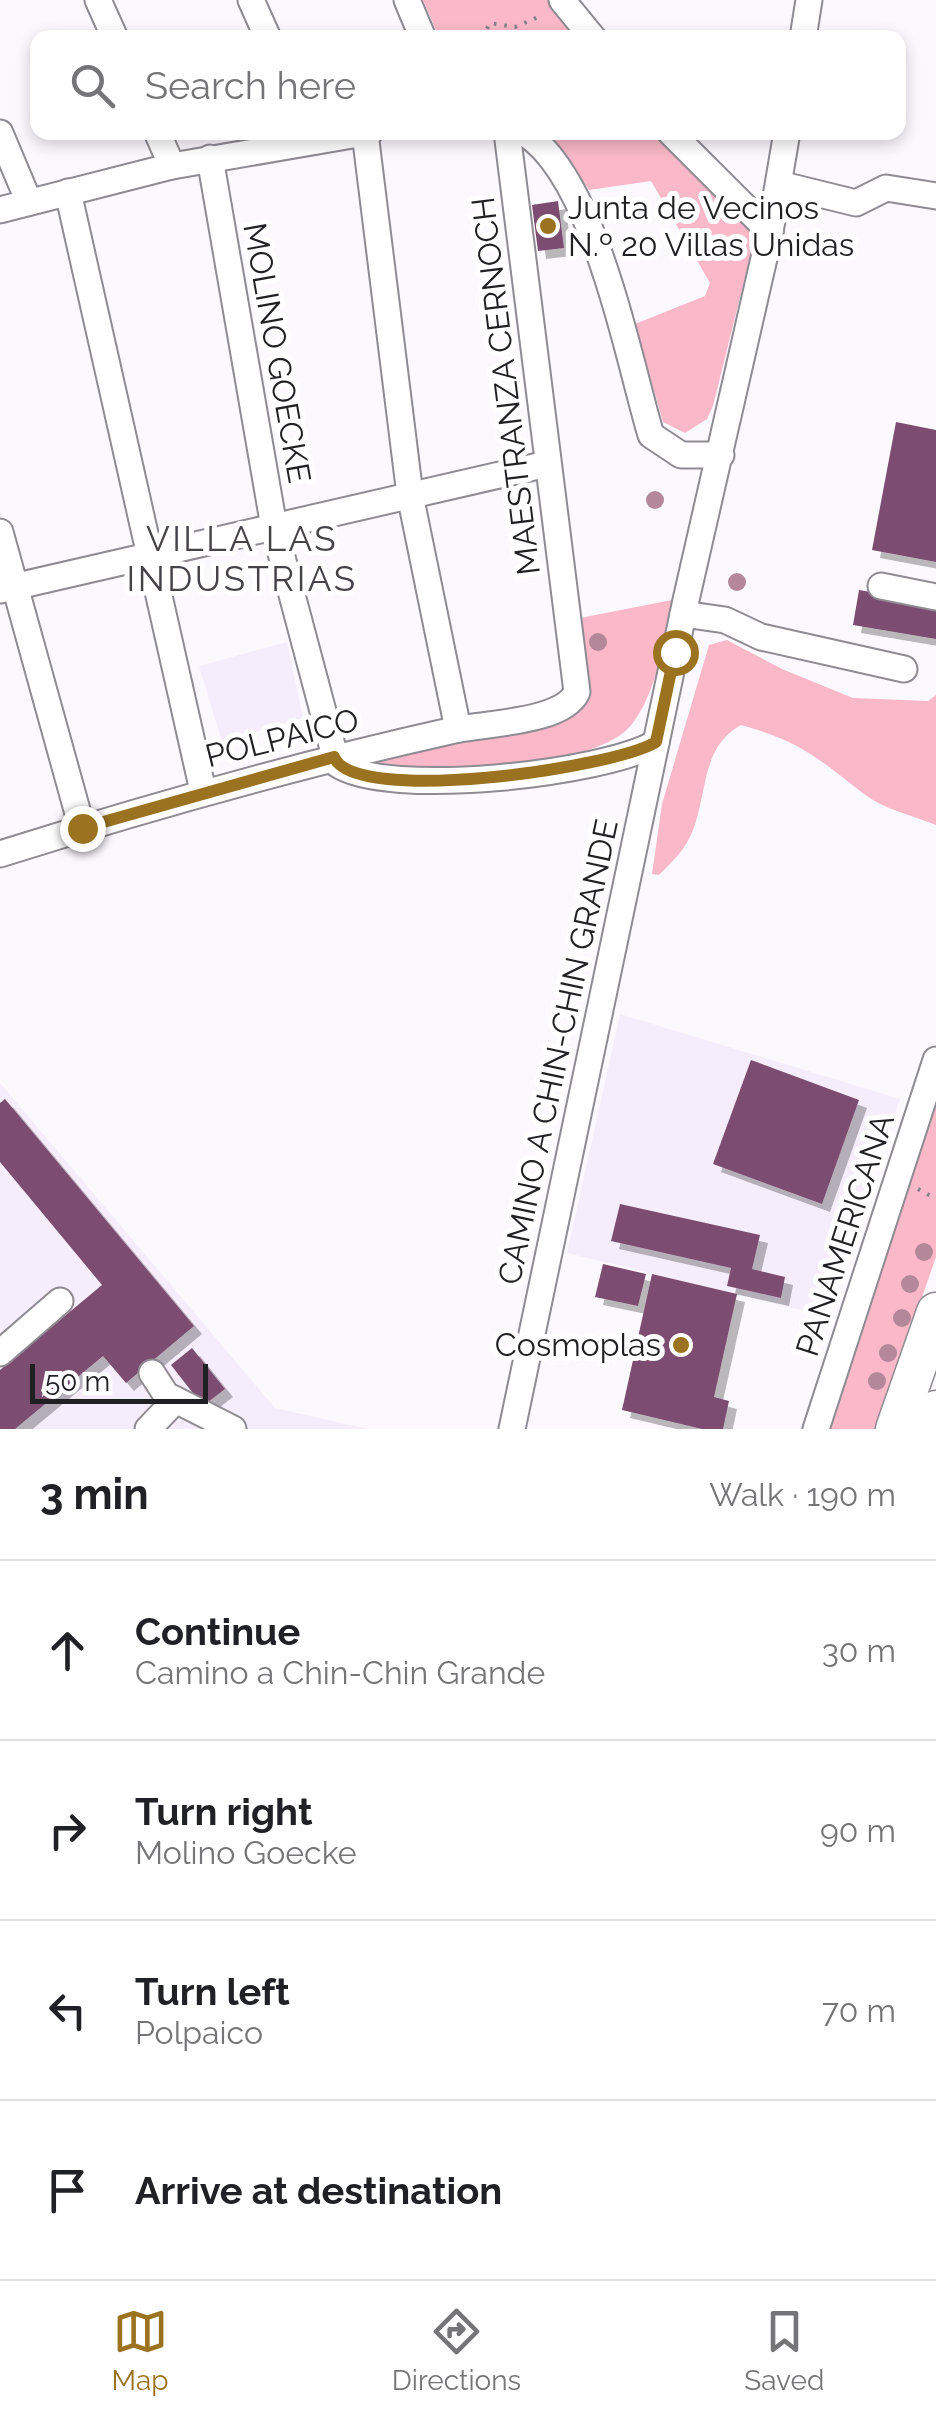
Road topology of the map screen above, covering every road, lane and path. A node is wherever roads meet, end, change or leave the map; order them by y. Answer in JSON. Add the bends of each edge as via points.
{"nodes":[{"id":1,"x":98,"y":0,"type":"edge"},
{"id":2,"x":251,"y":0,"type":"edge"},
{"id":3,"x":407,"y":0,"type":"edge"},
{"id":4,"x":562,"y":0,"type":"edge"},
{"id":5,"x":804,"y":2,"type":"edge"},
{"id":6,"x":529,"y":18,"type":"dead end"},
{"id":7,"x":111,"y":30,"type":"edge"},
{"id":8,"x":264,"y":30,"type":"edge"},
{"id":9,"x":420,"y":30,"type":"edge"},
{"id":10,"x":486,"y":30,"type":"edge"},
{"id":11,"x":586,"y":30,"type":"edge"},
{"id":12,"x":803,"y":30,"type":"edge"},
{"id":13,"x":0,"y":132,"type":"edge"},
{"id":14,"x":161,"y":140,"type":"edge"},
{"id":15,"x":293,"y":140,"type":"edge"},
{"id":16,"x":368,"y":140,"type":"edge"},
{"id":17,"x":509,"y":140,"type":"edge"},
{"id":18,"x":534,"y":140,"type":"edge"},
{"id":19,"x":676,"y":140,"type":"edge"},
{"id":20,"x":786,"y":140,"type":"edge"},
{"id":21,"x":210,"y":158,"type":"junction"},
{"id":22,"x":172,"y":166,"type":"junction"},
{"id":23,"x":778,"y":184,"type":"junction"},
{"id":24,"x":68,"y":192,"type":"junction"},
{"id":25,"x":936,"y":196,"type":"edge"},
{"id":26,"x":29,"y":202,"type":"junction"},
{"id":27,"x":0,"y":210,"type":"edge"},
{"id":28,"x":770,"y":232,"type":"junction"},
{"id":29,"x":722,"y":455,"type":"junction"},
{"id":30,"x":547,"y":464,"type":"junction"},
{"id":31,"x":410,"y":495,"type":"junction"},
{"id":32,"x":274,"y":527,"type":"junction"},
{"id":33,"x":0,"y":532,"type":"edge"},
{"id":34,"x":149,"y":556,"type":"junction"},
{"id":35,"x":881,"y":586,"type":"dead end"},
{"id":36,"x":8,"y":588,"type":"edge"},
{"id":37,"x":936,"y":597,"type":"edge"},
{"id":38,"x":683,"y":614,"type":"junction"},
{"id":39,"x":904,"y":669,"type":"dead end"},
{"id":40,"x":577,"y":692,"type":"joint"},
{"id":41,"x":458,"y":729,"type":"junction"},
{"id":42,"x":656,"y":742,"type":"junction"},
{"id":43,"x":334,"y":757,"type":"junction"},
{"id":44,"x":203,"y":791,"type":"junction"},
{"id":45,"x":82,"y":828,"type":"junction"},
{"id":46,"x":0,"y":854,"type":"edge"},
{"id":47,"x":936,"y":1060,"type":"edge"},
{"id":48,"x":60,"y":1301,"type":"dead end"},
{"id":49,"x":936,"y":1312,"type":"edge"},
{"id":50,"x":0,"y":1353,"type":"edge"},
{"id":51,"x":152,"y":1373,"type":"dead end"},
{"id":52,"x":172,"y":1398,"type":"junction"},
{"id":53,"x":936,"y":1410,"type":"edge"},
{"id":54,"x":148,"y":1429,"type":"edge"},
{"id":55,"x":233,"y":1429,"type":"edge"},
{"id":56,"x":512,"y":1429,"type":"edge"},
{"id":57,"x":816,"y":1429,"type":"edge"},
{"id":58,"x":894,"y":1429,"type":"edge"},
{"id":59,"x":929,"y":1429,"type":"edge"}],
"edges":[{"from":1,"to":7,"type":"street"},
{"from":2,"to":8,"type":"street"},
{"from":3,"to":9,"type":"street"},
{"from":4,"to":11,"type":"street"},
{"from":5,"to":12,"type":"street"},
{"from":6,"to":10,"type":"path","via":[[510,28],[490,23]]},
{"from":13,"to":26,"type":"street"},
{"from":14,"to":22,"type":"street"},
{"from":15,"to":21,"type":"street"},
{"from":16,"to":31,"type":"street"},
{"from":17,"to":30,"type":"street","name":"MAESTRANZA CERNOCH"},
{"from":18,"to":29,"type":"street","via":[[547,150],[594,237],[651,435],[681,455]]},
{"from":19,"to":28,"type":"street"},
{"from":20,"to":23,"type":"street","name":"CAMINO A CHIN-CHIN GRANDE"},
{"from":21,"to":22,"type":"street"},
{"from":21,"to":32,"type":"street","name":"MOLINO GOECKE"},
{"from":22,"to":24,"type":"street"},
{"from":23,"to":25,"type":"street","via":[[856,203],[886,188]]},
{"from":23,"to":28,"type":"street","name":"CAMINO A CHIN-CHIN GRANDE"},
{"from":24,"to":26,"type":"street"},
{"from":24,"to":34,"type":"street"},
{"from":26,"to":27,"type":"street"},
{"from":28,"to":29,"type":"street","name":"CAMINO A CHIN-CHIN GRANDE"},
{"from":29,"to":38,"type":"street","name":"CAMINO A CHIN-CHIN GRANDE"},
{"from":30,"to":31,"type":"street"},
{"from":30,"to":40,"type":"street","name":"MAESTRANZA CERNOCH"},
{"from":31,"to":32,"type":"street"},
{"from":31,"to":41,"type":"street"},
{"from":32,"to":34,"type":"street"},
{"from":32,"to":43,"type":"street","name":"MOLINO GOECKE"},
{"from":33,"to":36,"type":"street"},
{"from":34,"to":36,"type":"street"},
{"from":34,"to":44,"type":"street"},
{"from":35,"to":37,"type":"street"},
{"from":36,"to":45,"type":"street"},
{"from":38,"to":39,"type":"street"},
{"from":38,"to":42,"type":"street","name":"CAMINO A CHIN-CHIN GRANDE"},
{"from":40,"to":41,"type":"street","name":"POLPAICO","via":[[559,712]]},
{"from":41,"to":43,"type":"street","name":"POLPAICO"},
{"from":42,"to":43,"type":"street","via":[[604,763],[486,778],[386,778],[349,772]]},
{"from":42,"to":56,"type":"street","name":"CAMINO A CHIN-CHIN GRANDE"},
{"from":43,"to":44,"type":"street","name":"POLPAICO"},
{"from":44,"to":45,"type":"street","name":"POLPAICO"},
{"from":45,"to":46,"type":"street","name":"POLPAICO"},
{"from":47,"to":57,"type":"street","name":"PANAMERICANA"},
{"from":48,"to":50,"type":"street"},
{"from":49,"to":58,"type":"highway"},
{"from":51,"to":52,"type":"street"},
{"from":52,"to":54,"type":"street"},
{"from":52,"to":55,"type":"street"},
{"from":53,"to":59,"type":"highway"}]}
